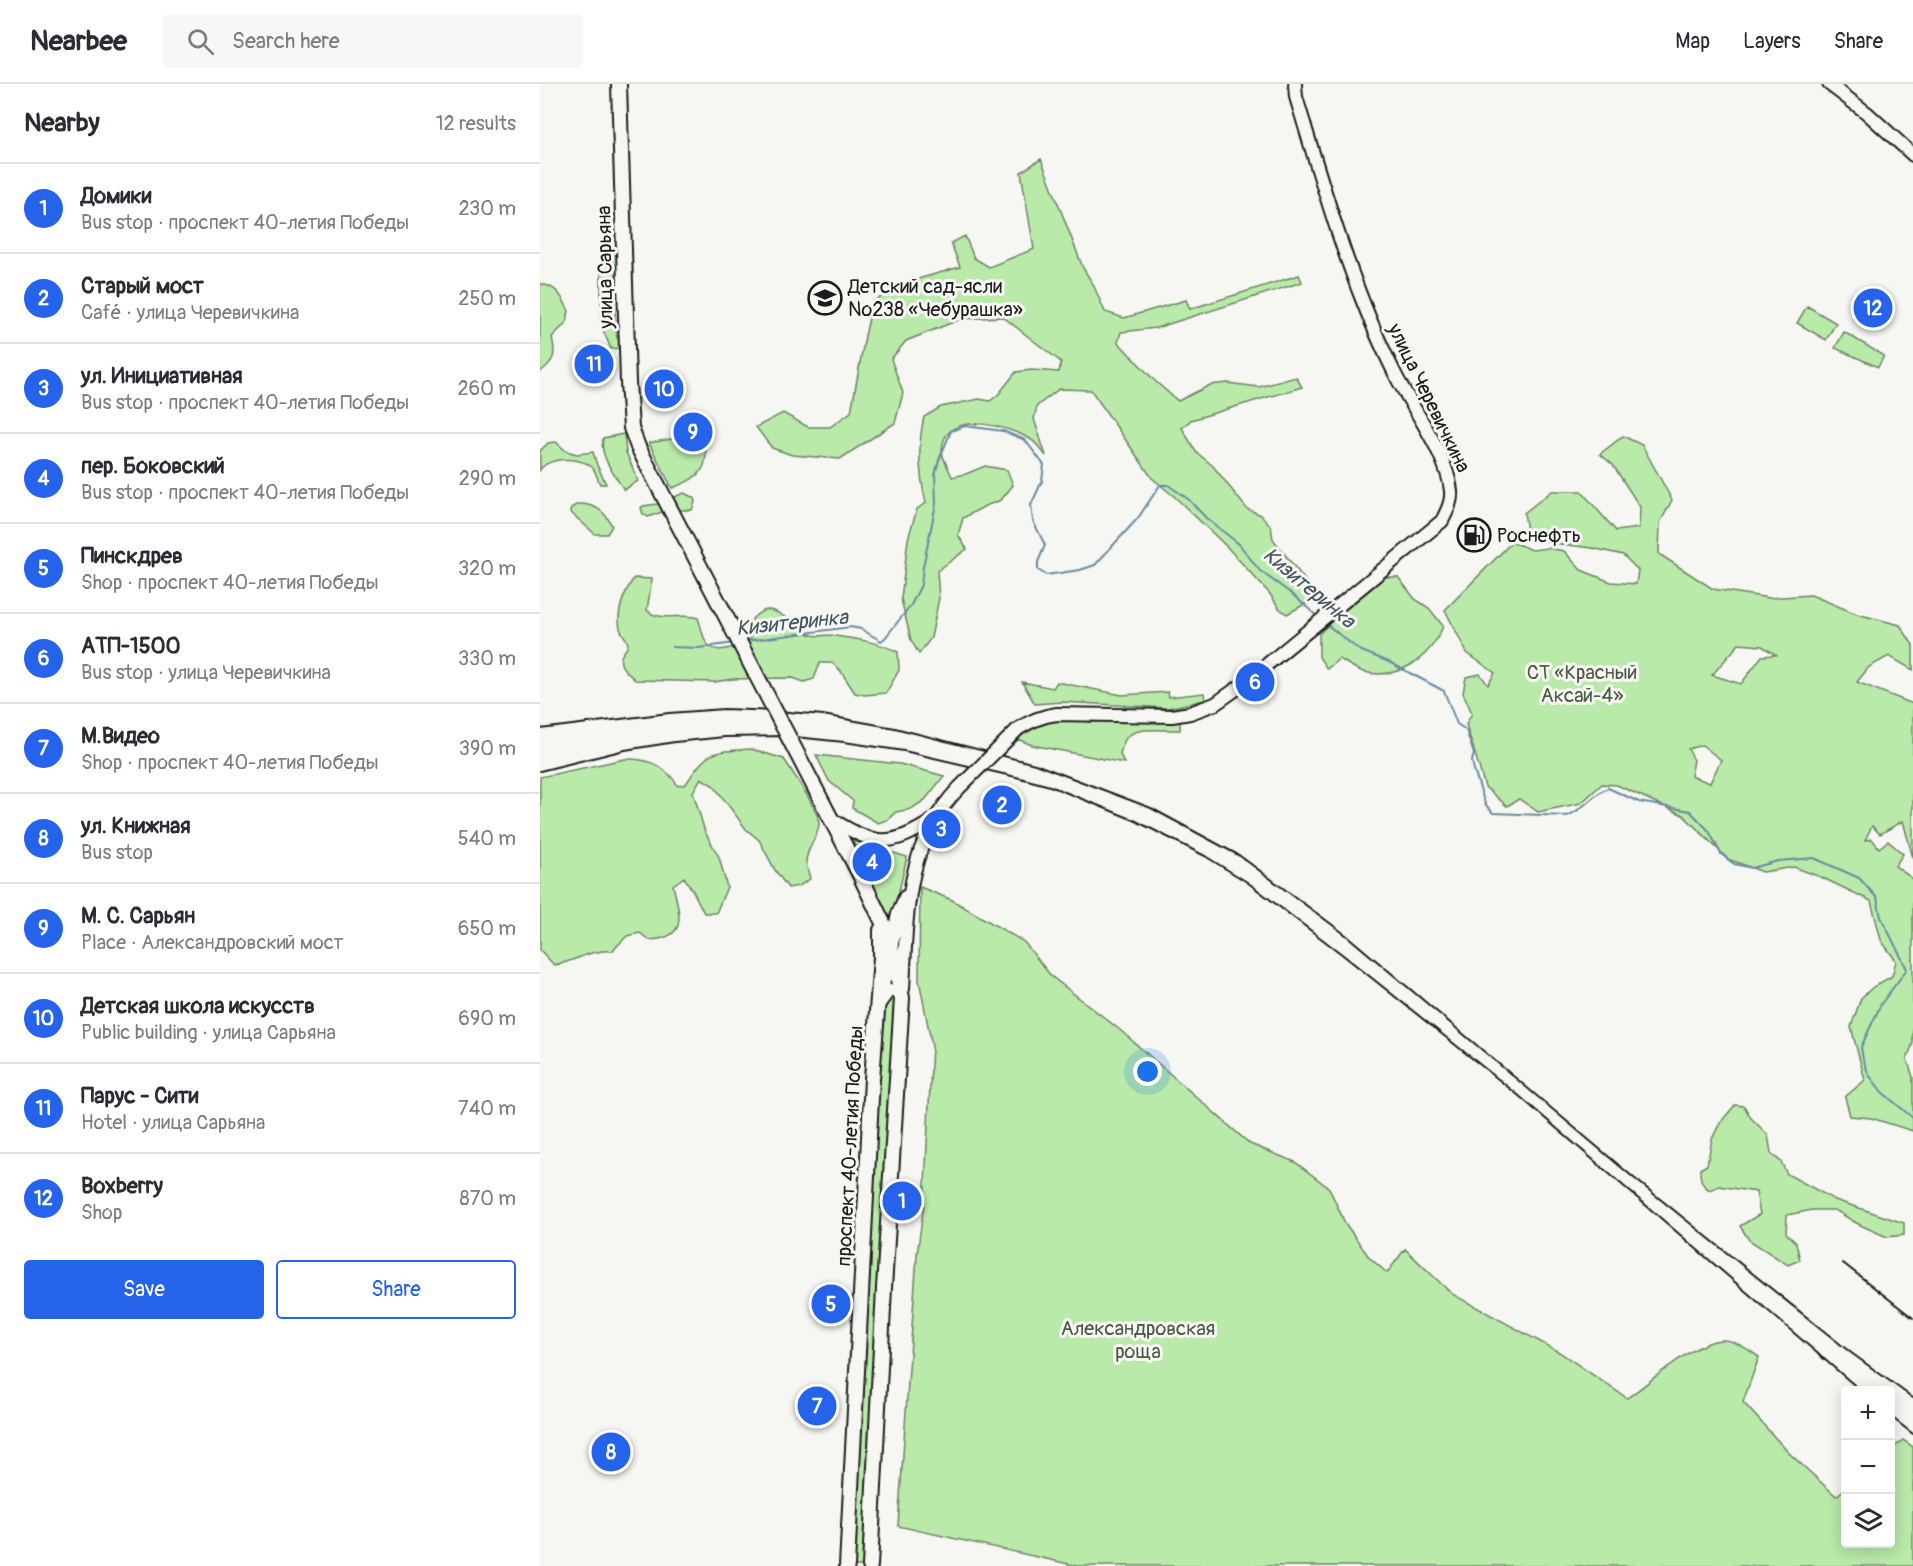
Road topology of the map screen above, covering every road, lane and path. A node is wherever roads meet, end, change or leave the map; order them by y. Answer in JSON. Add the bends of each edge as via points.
{"nodes":[{"id":1,"x":620,"y":84,"type":"edge"},
{"id":2,"x":1295,"y":84,"type":"edge"},
{"id":3,"x":1829,"y":84,"type":"edge"},
{"id":4,"x":1913,"y":155,"type":"edge"},
{"id":5,"x":959,"y":788,"type":"joint"},
{"id":6,"x":833,"y":820,"type":"junction"},
{"id":7,"x":935,"y":820,"type":"junction"},
{"id":8,"x":910,"y":885,"type":"junction"},
{"id":9,"x":880,"y":917,"type":"junction"},
{"id":10,"x":891,"y":947,"type":"junction"},
{"id":11,"x":902,"y":998,"type":"junction"},
{"id":12,"x":878,"y":1009,"type":"junction"},
{"id":13,"x":847,"y":1566,"type":"edge"},
{"id":14,"x":870,"y":1566,"type":"edge"}],
"edges":[{"from":1,"to":6,"type":"main road","name":"улица Сарьяна","bridge":true,"via":[[631,428]]},
{"from":2,"to":5,"type":"street","name":"улица Черевичкина","bridge":true,"via":[[1345,257],[1383,349],[1438,453],[1450,483],[1450,507],[1442,521],[1215,704],[1172,716],[1057,714],[1035,718],[1018,729]]},
{"from":3,"to":4,"type":"street"},
{"from":5,"to":7,"type":"street","name":"проспект 40-летия Победы"},
{"from":6,"to":7,"type":"street","via":[[855,834],[883,840],[902,838]]},
{"from":6,"to":9,"type":"main road","name":"улица Сарьяна"},
{"from":7,"to":8,"type":"street","name":"проспект 40-летия Победы","via":[[923,842]]},
{"from":8,"to":10,"type":"street","name":"проспект 40-летия Победы"},
{"from":8,"to":11,"type":"street","name":"проспект 40-летия Победы"},
{"from":9,"to":10,"type":"main road","name":"проспект 40-летия Победы"},
{"from":9,"to":12,"type":"main road","name":"проспект 40-летия Победы"},
{"from":10,"to":11,"type":"main road","name":"проспект 40-летия Победы"},
{"from":10,"to":12,"type":"street","name":"проспект 40-летия Победы"},
{"from":11,"to":12,"type":"street","via":[[898,992],[889,990]]},
{"from":11,"to":14,"type":"main road","name":"проспект 40-летия Победы"},
{"from":12,"to":13,"type":"main road","name":"проспект 40-летия Победы"}]}
